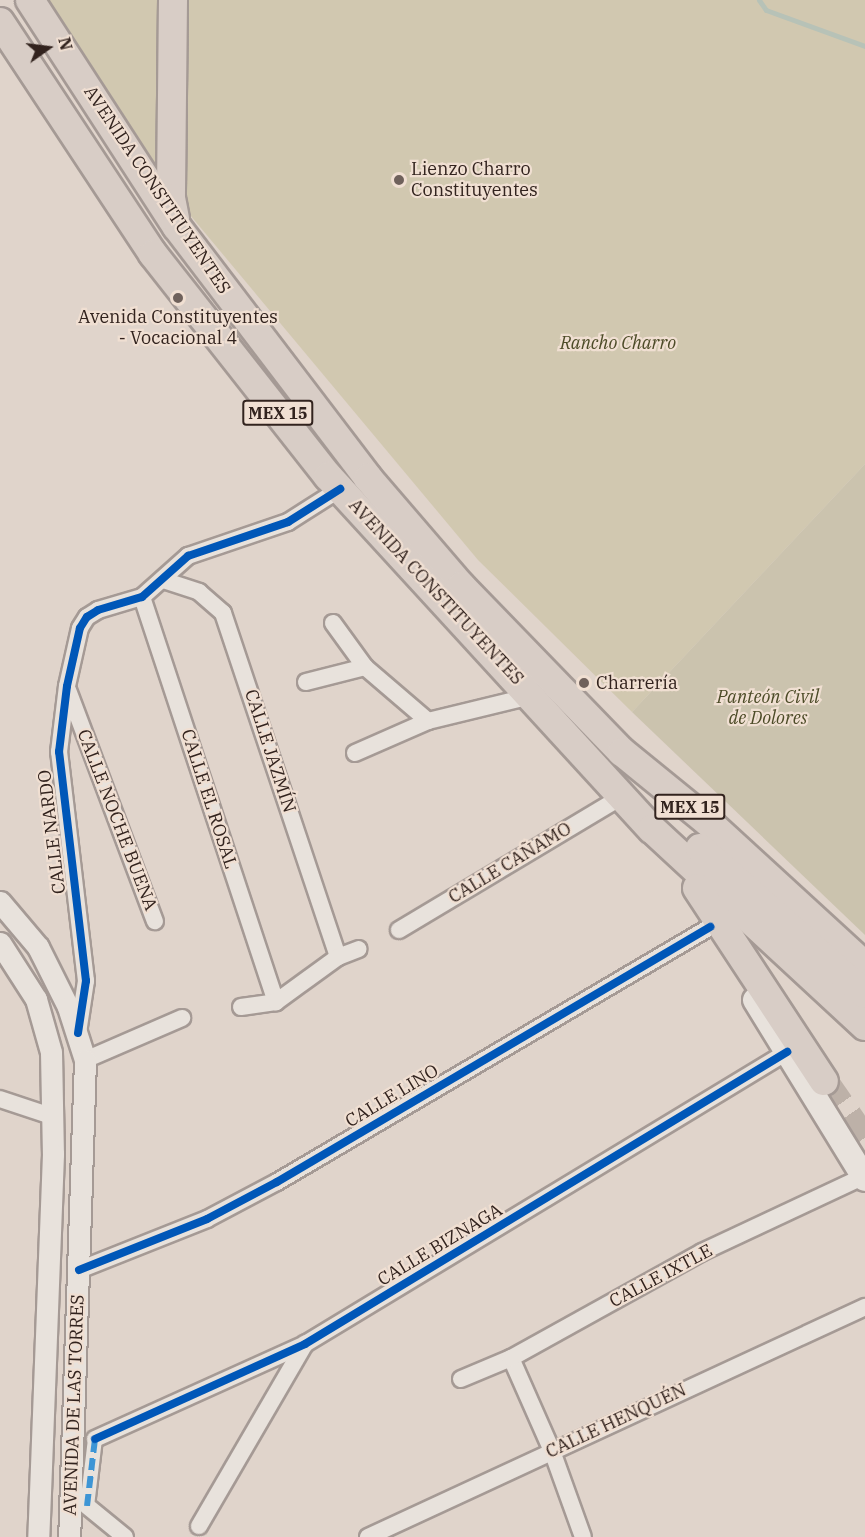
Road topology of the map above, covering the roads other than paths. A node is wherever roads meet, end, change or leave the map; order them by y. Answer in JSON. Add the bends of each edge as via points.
{"nodes":[{"id":1,"x":30,"y":0,"type":"edge"},
{"id":2,"x":173,"y":0,"type":"edge"},
{"id":3,"x":0,"y":22,"type":"edge"},
{"id":4,"x":177,"y":227,"type":"junction"},
{"id":5,"x":340,"y":489,"type":"junction"},
{"id":6,"x":163,"y":580,"type":"junction"},
{"id":7,"x":142,"y":597,"type":"junction"},
{"id":8,"x":333,"y":623,"type":"dead end"},
{"id":9,"x":518,"y":645,"type":"junction"},
{"id":10,"x":365,"y":667,"type":"junction"},
{"id":11,"x":306,"y":682,"type":"dead end"},
{"id":12,"x":66,"y":686,"type":"junction"},
{"id":13,"x":531,"y":696,"type":"junction"},
{"id":14,"x":429,"y":721,"type":"junction"},
{"id":15,"x":355,"y":753,"type":"dead end"},
{"id":16,"x":621,"y":797,"type":"junction"},
{"id":17,"x":652,"y":829,"type":"junction"},
{"id":18,"x":704,"y":897,"type":"junction"},
{"id":19,"x":0,"y":902,"type":"edge"},
{"id":20,"x":155,"y":921,"type":"dead end"},
{"id":21,"x":710,"y":927,"type":"junction"},
{"id":22,"x":399,"y":930,"type":"dead end"},
{"id":23,"x":0,"y":943,"type":"edge"},
{"id":24,"x":359,"y":950,"type":"dead end"},
{"id":25,"x":338,"y":957,"type":"junction"},
{"id":26,"x":865,"y":966,"type":"edge"},
{"id":27,"x":865,"y":994,"type":"edge"},
{"id":28,"x":276,"y":1002,"type":"junction"},
{"id":29,"x":241,"y":1007,"type":"dead end"},
{"id":30,"x":182,"y":1018,"type":"dead end"},
{"id":31,"x":863,"y":1027,"type":"edge"},
{"id":32,"x":78,"y":1033,"type":"junction"},
{"id":33,"x":787,"y":1052,"type":"junction"},
{"id":34,"x":85,"y":1060,"type":"junction"},
{"id":35,"x":824,"y":1081,"type":"tunnel mouth"},
{"id":36,"x":0,"y":1099,"type":"edge"},
{"id":37,"x":54,"y":1117,"type":"junction"},
{"id":38,"x":864,"y":1178,"type":"edge"},
{"id":39,"x":51,"y":1191,"type":"junction"},
{"id":40,"x":81,"y":1196,"type":"junction"},
{"id":41,"x":79,"y":1270,"type":"junction"},
{"id":42,"x":865,"y":1307,"type":"edge"},
{"id":43,"x":305,"y":1344,"type":"junction"},
{"id":44,"x":511,"y":1358,"type":"junction"},
{"id":45,"x":461,"y":1379,"type":"dead end"},
{"id":46,"x":95,"y":1439,"type":"joint"},
{"id":47,"x":552,"y":1451,"type":"junction"},
{"id":48,"x":87,"y":1506,"type":"joint"},
{"id":49,"x":199,"y":1526,"type":"dead end"},
{"id":50,"x":38,"y":1537,"type":"edge"},
{"id":51,"x":69,"y":1537,"type":"edge"},
{"id":52,"x":125,"y":1537,"type":"edge"},
{"id":53,"x":368,"y":1537,"type":"edge"},
{"id":54,"x":583,"y":1537,"type":"edge"}],
"edges":[{"from":1,"to":4,"type":"highway","name":"AVENIDA CONSTITUYENTES","number":"MEX 15"},
{"from":2,"to":4,"type":"highway","via":[[171,198]]},
{"from":3,"to":5,"type":"highway","name":"AVENIDA CONSTITUYENTES","number":"MEX 15","via":[[153,254]]},
{"from":4,"to":9,"type":"highway","name":"AVENIDA CONSTITUYENTES","number":"MEX 15","via":[[368,478],[460,586]]},
{"from":5,"to":6,"type":"street","via":[[288,522],[188,556]]},
{"from":5,"to":13,"type":"highway","name":"AVENIDA CONSTITUYENTES","number":"MEX 15"},
{"from":6,"to":7,"type":"street"},
{"from":6,"to":25,"type":"street","name":"CALLE JAZMÍN","via":[[198,592],[223,613]]},
{"from":7,"to":12,"type":"street","name":"CALLE NARDO","via":[[87,616],[80,628]]},
{"from":7,"to":28,"type":"street","name":"CALLE EL ROSAL"},
{"from":8,"to":10,"type":"street"},
{"from":9,"to":26,"type":"highway","name":"AVENIDA CONSTITUYENTES","number":"MEX 15","via":[[622,752],[707,820]]},
{"from":9,"to":27,"type":"highway","via":[[614,763],[682,832]]},
{"from":10,"to":11,"type":"street"},
{"from":10,"to":14,"type":"street"},
{"from":12,"to":20,"type":"street","name":"CALLE NOCHE BUENA"},
{"from":12,"to":32,"type":"street","name":"CALLE NARDO","via":[[59,774],[86,981]]},
{"from":13,"to":14,"type":"street"},
{"from":13,"to":16,"type":"highway","name":"AVENIDA CONSTITUYENTES","number":"MEX 15"},
{"from":14,"to":15,"type":"street"},
{"from":16,"to":17,"type":"highway","name":"AVENIDA CONSTITUYENTES","number":"MEX 15"},
{"from":16,"to":22,"type":"street","name":"CALLE CAÑAMO"},
{"from":17,"to":18,"type":"highway"},
{"from":17,"to":31,"type":"highway","name":"AVENIDA CONSTITUYENTES","number":"MEX 15"},
{"from":18,"to":21,"type":"main road"},
{"from":18,"to":35,"type":"highway"},
{"from":19,"to":32,"type":"street","name":"AVENIDA DE LAS TORRES","via":[[38,947]]},
{"from":21,"to":33,"type":"main road"},
{"from":21,"to":41,"type":"street","name":"CALLE LINO","via":[[278,1182],[207,1219]]},
{"from":23,"to":37,"type":"street","name":"AVENIDA DE LAS TORRES","via":[[20,970],[46,1025]]},
{"from":24,"to":25,"type":"street"},
{"from":25,"to":28,"type":"street"},
{"from":28,"to":29,"type":"street"},
{"from":30,"to":34,"type":"street"},
{"from":32,"to":34,"type":"street","name":"AVENIDA DE LAS TORRES"},
{"from":33,"to":38,"type":"main road"},
{"from":33,"to":43,"type":"street","name":"CALLE BIZNAGA"},
{"from":34,"to":40,"type":"street","name":"AVENIDA DE LAS TORRES"},
{"from":36,"to":37,"type":"street"},
{"from":37,"to":39,"type":"street","name":"AVENIDA DE LAS TORRES"},
{"from":38,"to":44,"type":"street","name":"CALLE IXTLE","via":[[702,1252]]},
{"from":39,"to":40,"type":"street"},
{"from":39,"to":50,"type":"street","name":"AVENIDA DE LAS TORRES"},
{"from":40,"to":41,"type":"street","name":"AVENIDA DE LAS TORRES"},
{"from":41,"to":51,"type":"street","name":"AVENIDA DE LAS TORRES"},
{"from":42,"to":47,"type":"street","name":"CALLE HENQUÉN"},
{"from":43,"to":46,"type":"street","name":"CALLE BIZNAGA"},
{"from":43,"to":49,"type":"street"},
{"from":44,"to":45,"type":"street","name":"CALLE IXTLE"},
{"from":44,"to":47,"type":"street"},
{"from":46,"to":48,"type":"street","name":"CALLE BIZNAGA"},
{"from":47,"to":53,"type":"street","name":"CALLE HENQUÉN"},
{"from":47,"to":54,"type":"street"},
{"from":48,"to":52,"type":"street"}]}
